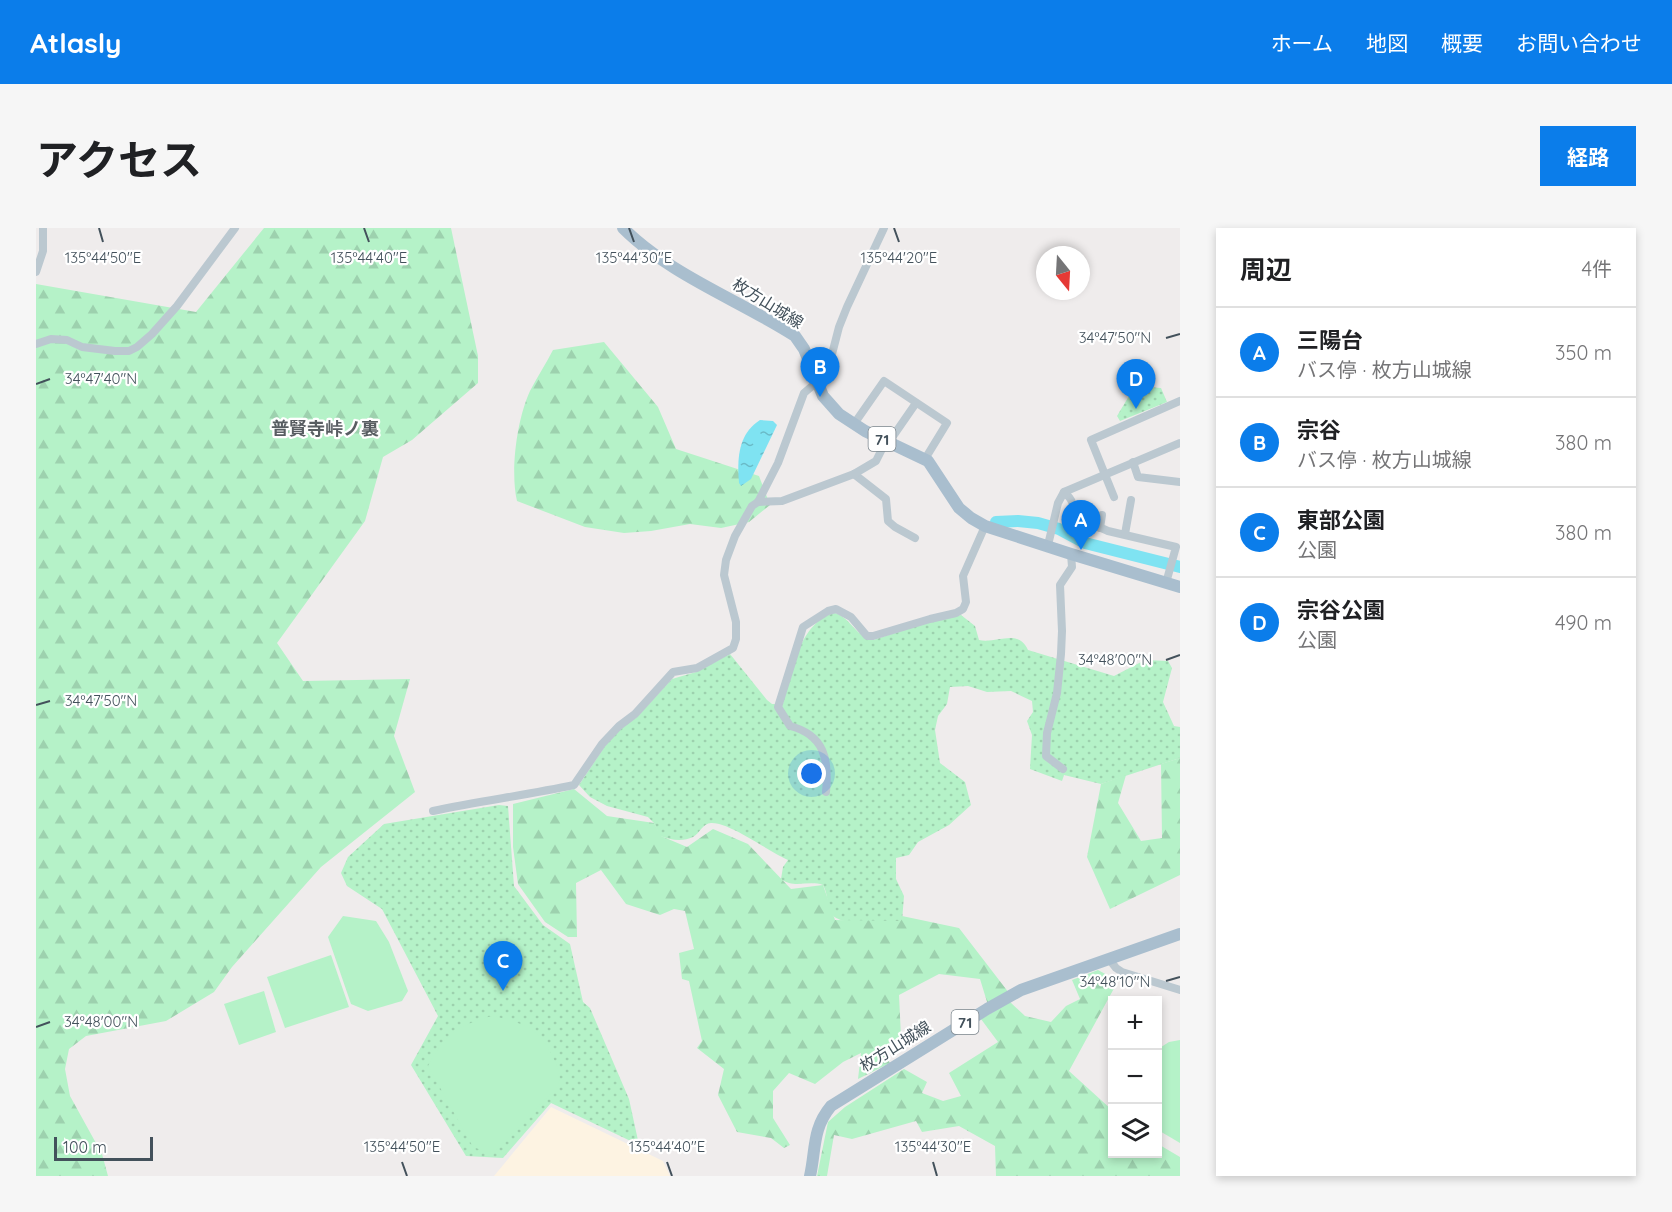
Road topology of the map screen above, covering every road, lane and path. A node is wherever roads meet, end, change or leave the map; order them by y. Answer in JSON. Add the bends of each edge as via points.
{"nodes":[{"id":1,"x":43,"y":228,"type":"edge"},
{"id":2,"x":236,"y":228,"type":"edge"},
{"id":3,"x":623,"y":228,"type":"edge"},
{"id":4,"x":884,"y":228,"type":"edge"},
{"id":5,"x":36,"y":272,"type":"edge"},
{"id":6,"x":36,"y":344,"type":"edge"},
{"id":7,"x":815,"y":377,"type":"junction"},
{"id":8,"x":1180,"y":401,"type":"edge"},
{"id":9,"x":916,"y":403,"type":"junction"},
{"id":10,"x":854,"y":424,"type":"junction"},
{"id":11,"x":887,"y":441,"type":"junction"},
{"id":12,"x":1180,"y":443,"type":"edge"},
{"id":13,"x":925,"y":459,"type":"junction"},
{"id":14,"x":1133,"y":462,"type":"junction"},
{"id":15,"x":854,"y":474,"type":"junction"},
{"id":16,"x":1105,"y":474,"type":"junction"},
{"id":17,"x":1180,"y":482,"type":"edge"},
{"id":18,"x":1064,"y":492,"type":"junction"},
{"id":19,"x":1114,"y":497,"type":"dead end"},
{"id":20,"x":1131,"y":500,"type":"dead end"},
{"id":21,"x":758,"y":502,"type":"junction"},
{"id":22,"x":1102,"y":515,"type":"dead end"},
{"id":23,"x":985,"y":525,"type":"junction"},
{"id":24,"x":1100,"y":528,"type":"junction"},
{"id":25,"x":1125,"y":534,"type":"junction"},
{"id":26,"x":915,"y":538,"type":"dead end"},
{"id":27,"x":1048,"y":545,"type":"junction"},
{"id":28,"x":1071,"y":554,"type":"junction"},
{"id":29,"x":1166,"y":583,"type":"junction"},
{"id":30,"x":1180,"y":586,"type":"edge"},
{"id":31,"x":1063,"y":769,"type":"dead end"},
{"id":32,"x":826,"y":792,"type":"dead end"},
{"id":33,"x":433,"y":811,"type":"dead end"},
{"id":34,"x":1180,"y":934,"type":"edge"},
{"id":35,"x":1109,"y":959,"type":"junction"},
{"id":36,"x":1180,"y":990,"type":"edge"},
{"id":37,"x":810,"y":1176,"type":"edge"}],
"edges":[{"from":1,"to":5,"type":"street","via":[[43,250]]},
{"from":2,"to":6,"type":"street","via":[[177,306],[137,347],[115,351],[82,347],[59,339]]},
{"from":3,"to":7,"type":"main road","name":"枚方山城線","number":"71","via":[[662,260],[795,336]]},
{"from":4,"to":7,"type":"street","via":[[847,307],[831,358]]},
{"from":7,"to":10,"type":"main road","name":"枚方山城線","number":"71","via":[[823,396]]},
{"from":7,"to":21,"type":"street","via":[[804,393],[778,463]]},
{"from":8,"to":16,"type":"street","via":[[1091,440]]},
{"from":9,"to":10,"type":"street","via":[[884,381]]},
{"from":9,"to":11,"type":"street"},
{"from":9,"to":13,"type":"street","via":[[947,423]]},
{"from":10,"to":11,"type":"main road","name":"枚方山城線","number":"71"},
{"from":11,"to":13,"type":"main road","name":"枚方山城線","number":"71"},
{"from":11,"to":15,"type":"street","via":[[876,461]]},
{"from":12,"to":14,"type":"street"},
{"from":13,"to":23,"type":"main road","name":"枚方山城線","number":"71","via":[[959,508]]},
{"from":14,"to":16,"type":"street"},
{"from":14,"to":17,"type":"street","via":[[1138,477]]},
{"from":15,"to":21,"type":"street","via":[[782,501]]},
{"from":15,"to":26,"type":"street","via":[[886,499],[888,521]]},
{"from":16,"to":18,"type":"street"},
{"from":16,"to":19,"type":"street"},
{"from":18,"to":24,"type":"street","via":[[1074,507],[1072,515]]},
{"from":18,"to":27,"type":"street"},
{"from":20,"to":25,"type":"street","via":[[1131,518]]},
{"from":21,"to":33,"type":"street","via":[[735,536],[726,560],[724,575],[736,622],[733,648],[697,668],[673,672],[603,744],[574,785]]},
{"from":22,"to":24,"type":"street"},
{"from":23,"to":27,"type":"main road","name":"枚方山城線","number":"71"},
{"from":23,"to":32,"type":"street","via":[[963,576],[966,602],[956,613],[873,636],[867,636],[851,617],[836,609],[803,627],[778,706],[790,726],[803,730],[823,750]]},
{"from":24,"to":25,"type":"street"},
{"from":25,"to":29,"type":"street","via":[[1176,548]]},
{"from":27,"to":28,"type":"main road","name":"枚方山城線","number":"71"},
{"from":28,"to":29,"type":"main road","name":"枚方山城線","number":"71"},
{"from":28,"to":31,"type":"street","via":[[1072,567],[1060,585],[1058,693],[1046,739],[1046,756]]},
{"from":29,"to":30,"type":"main road","name":"枚方山城線","number":"71"},
{"from":34,"to":35,"type":"main road","name":"枚方山城線","number":"71"},
{"from":35,"to":36,"type":"street","via":[[1122,972]]},
{"from":35,"to":37,"type":"main road","name":"枚方山城線","number":"71","via":[[1021,990],[831,1106],[818,1128]]}]}
